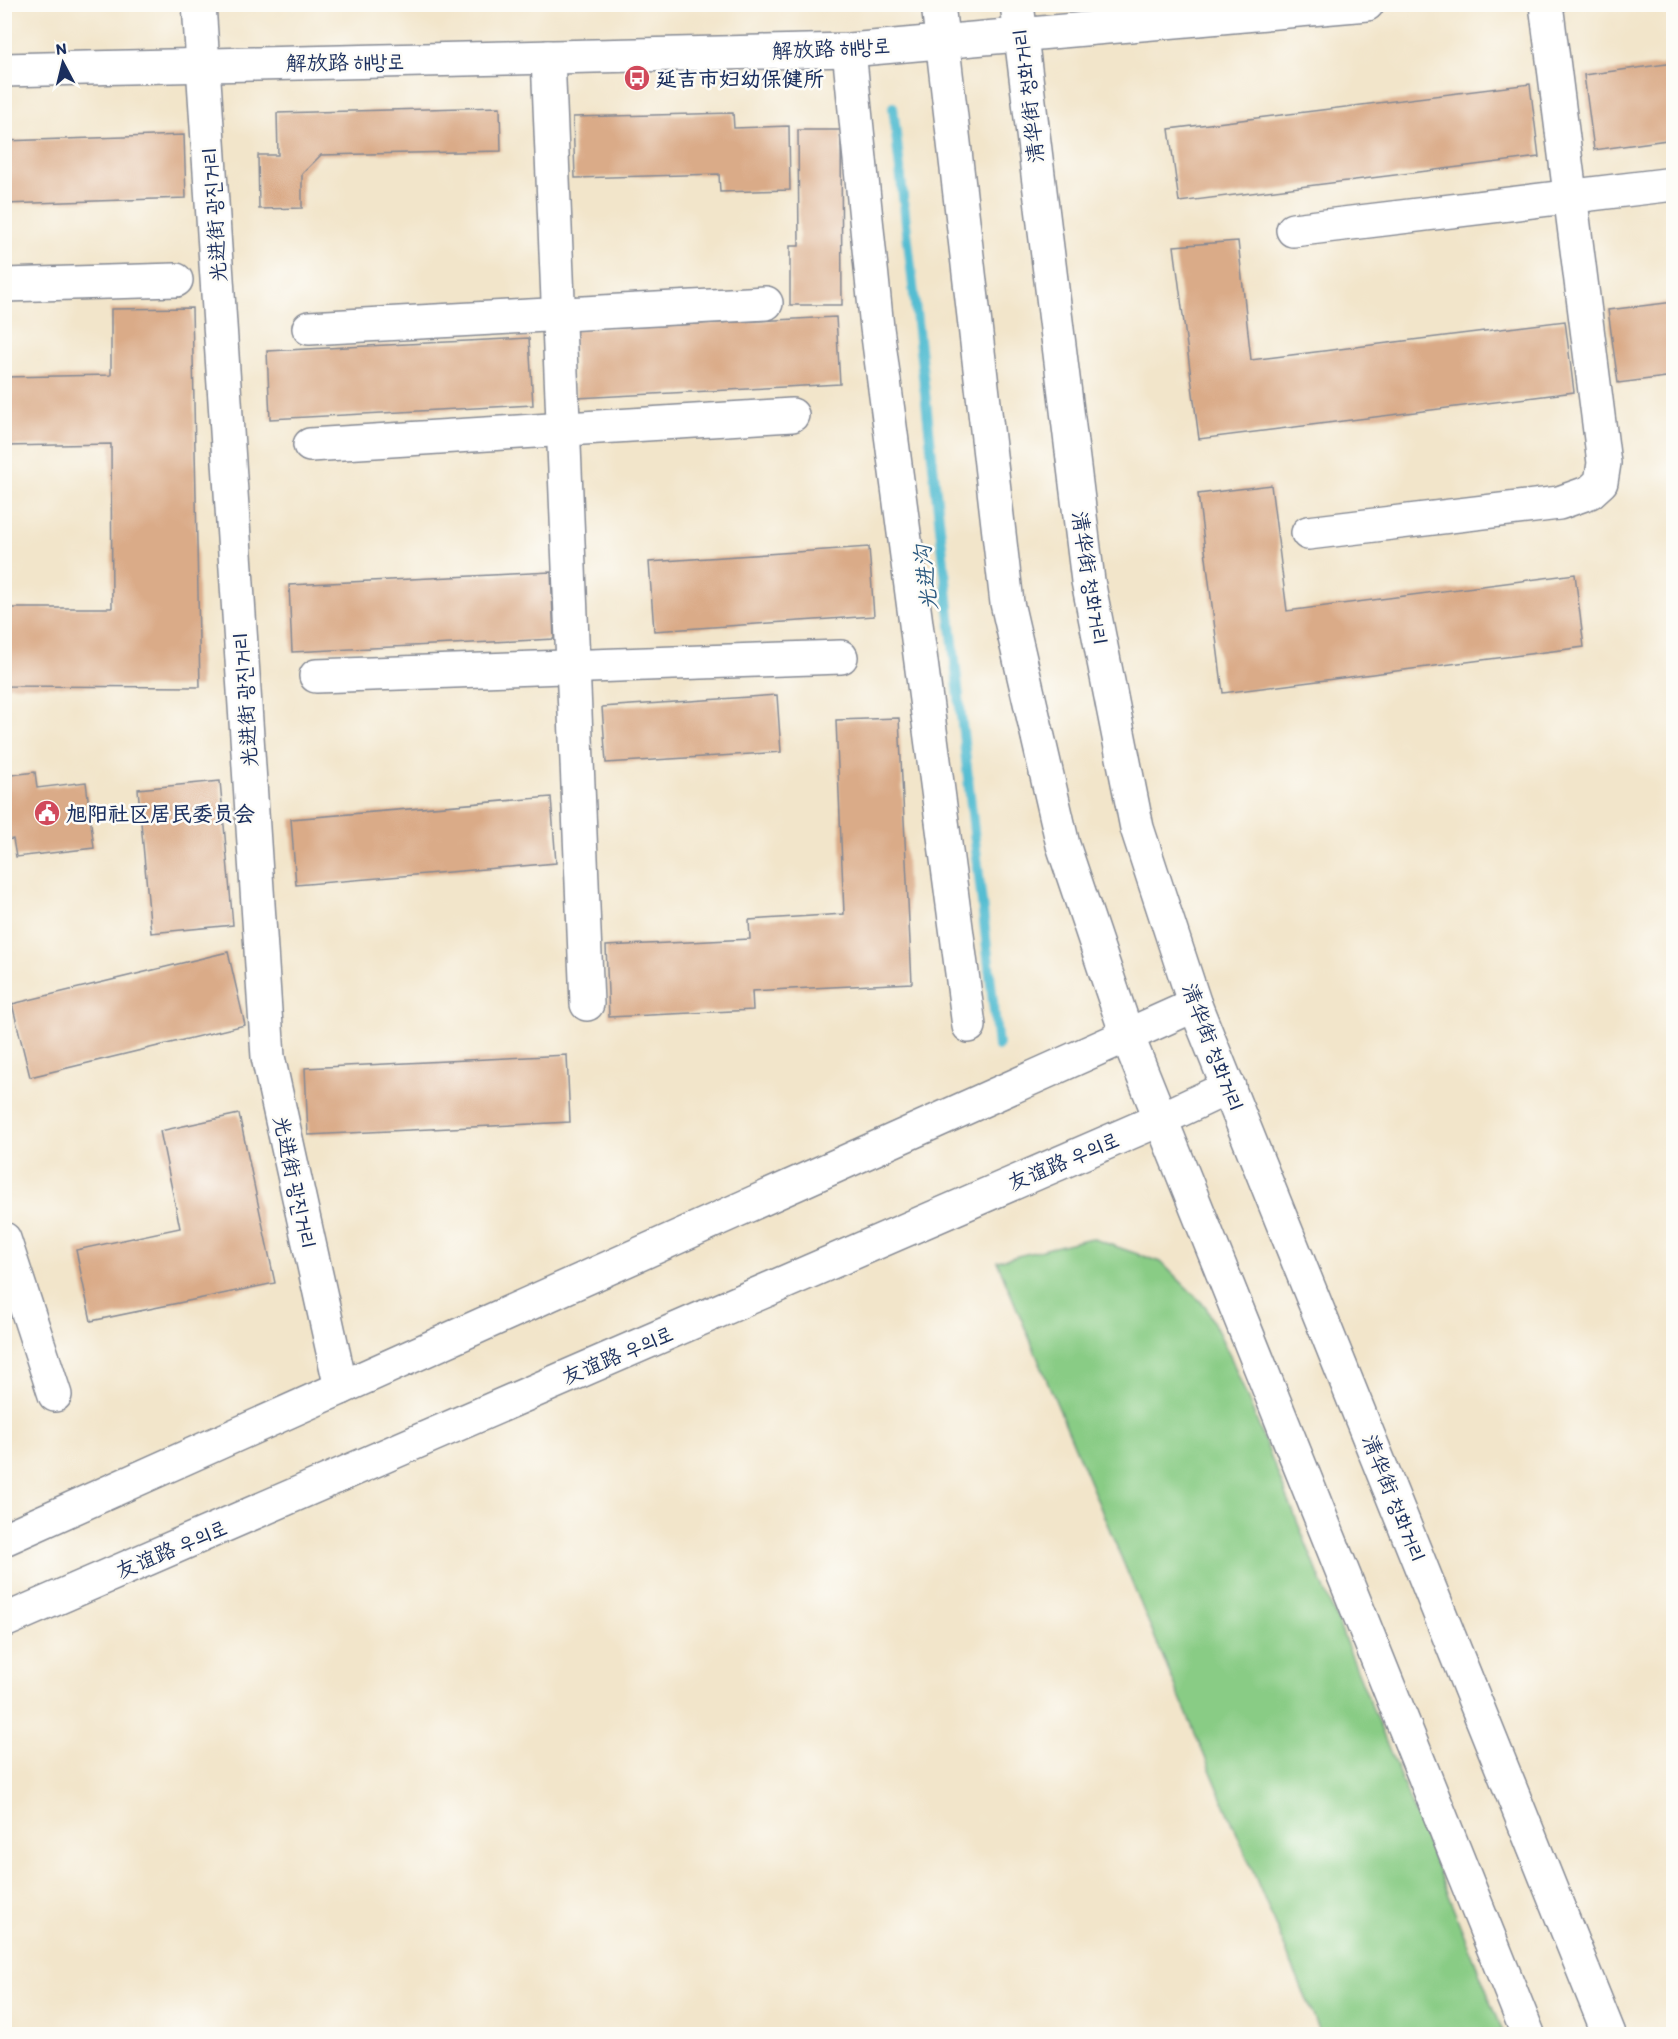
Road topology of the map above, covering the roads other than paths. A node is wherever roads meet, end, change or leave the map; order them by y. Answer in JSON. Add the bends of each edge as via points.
{"nodes":[{"id":1,"x":199,"y":4,"type":"edge"},
{"id":2,"x":938,"y":4,"type":"edge"},
{"id":3,"x":1367,"y":4,"type":"edge"},
{"id":4,"x":1546,"y":4,"type":"edge"},
{"id":5,"x":1290,"y":8,"type":"edge"},
{"id":6,"x":1019,"y":20,"type":"edge"},
{"id":7,"x":942,"y":41,"type":"junction"},
{"id":8,"x":849,"y":50,"type":"junction"},
{"id":9,"x":548,"y":57,"type":"junction"},
{"id":10,"x":204,"y":65,"type":"junction"},
{"id":11,"x":4,"y":70,"type":"edge"},
{"id":12,"x":1674,"y":184,"type":"edge"},
{"id":13,"x":1570,"y":197,"type":"junction"},
{"id":14,"x":1293,"y":230,"type":"dead end"},
{"id":15,"x":176,"y":280,"type":"dead end"},
{"id":16,"x":4,"y":285,"type":"edge"},
{"id":17,"x":766,"y":303,"type":"dead end"},
{"id":18,"x":559,"y":314,"type":"junction"},
{"id":19,"x":309,"y":328,"type":"dead end"},
{"id":20,"x":792,"y":415,"type":"dead end"},
{"id":21,"x":564,"y":430,"type":"junction"},
{"id":22,"x":310,"y":445,"type":"dead end"},
{"id":23,"x":1308,"y":533,"type":"dead end"},
{"id":24,"x":841,"y":657,"type":"dead end"},
{"id":25,"x":574,"y":667,"type":"junction"},
{"id":26,"x":316,"y":676,"type":"dead end"},
{"id":27,"x":587,"y":1004,"type":"dead end"},
{"id":28,"x":1195,"y":1005,"type":"junction"},
{"id":29,"x":969,"y":1026,"type":"dead end"},
{"id":30,"x":1127,"y":1035,"type":"junction"},
{"id":31,"x":1229,"y":1087,"type":"junction"},
{"id":32,"x":1161,"y":1119,"type":"junction"},
{"id":33,"x":4,"y":1239,"type":"edge"},
{"id":34,"x":341,"y":1388,"type":"junction"},
{"id":35,"x":55,"y":1395,"type":"dead end"},
{"id":36,"x":4,"y":1539,"type":"edge"},
{"id":37,"x":4,"y":1621,"type":"edge"},
{"id":38,"x":1528,"y":2034,"type":"edge"},
{"id":39,"x":1610,"y":2034,"type":"edge"}],
"edges":[{"from":1,"to":10,"type":"main road","name":"光进街 광진거리"},
{"from":2,"to":7,"type":"main road"},
{"from":3,"to":5,"type":"main road","name":"解放路 해방로"},
{"from":4,"to":13,"type":"main road"},
{"from":5,"to":6,"type":"main road","name":"解放路 해방로"},
{"from":6,"to":7,"type":"main road","name":"解放路 해방로"},
{"from":6,"to":28,"type":"main road","name":"清华街 청화거리","via":[[1088,581],[1137,828]]},
{"from":7,"to":8,"type":"main road","name":"解放路 해방로"},
{"from":7,"to":30,"type":"main road","via":[[1006,603],[1063,845]]},
{"from":8,"to":9,"type":"main road","name":"解放路 해방로"},
{"from":8,"to":29,"type":"main road","via":[[877,328]]},
{"from":9,"to":10,"type":"main road","name":"解放路 해방로"},
{"from":9,"to":18,"type":"main road"},
{"from":10,"to":11,"type":"main road","name":"解放路 해방로"},
{"from":10,"to":34,"type":"main road","name":"光进街 광진거리","via":[[268,1057]]},
{"from":12,"to":13,"type":"main road"},
{"from":13,"to":14,"type":"main road"},
{"from":13,"to":23,"type":"main road","via":[[1604,464],[1601,482],[1590,492],[1559,503]]},
{"from":15,"to":16,"type":"main road"},
{"from":17,"to":18,"type":"main road"},
{"from":18,"to":19,"type":"main road"},
{"from":18,"to":21,"type":"main road"},
{"from":20,"to":21,"type":"main road"},
{"from":21,"to":22,"type":"main road"},
{"from":21,"to":25,"type":"main road"},
{"from":24,"to":25,"type":"main road"},
{"from":25,"to":26,"type":"main road"},
{"from":25,"to":27,"type":"main road"},
{"from":28,"to":30,"type":"main road"},
{"from":28,"to":31,"type":"main road","name":"清华街 청화거리"},
{"from":30,"to":32,"type":"main road"},
{"from":30,"to":34,"type":"main road"},
{"from":31,"to":32,"type":"main road","name":"友谊路 우의로"},
{"from":31,"to":39,"type":"main road","name":"清华街 청화거리"},
{"from":32,"to":37,"type":"main road","name":"友谊路 우의로"},
{"from":32,"to":38,"type":"main road"},
{"from":33,"to":35,"type":"main road"},
{"from":34,"to":36,"type":"main road"}]}
